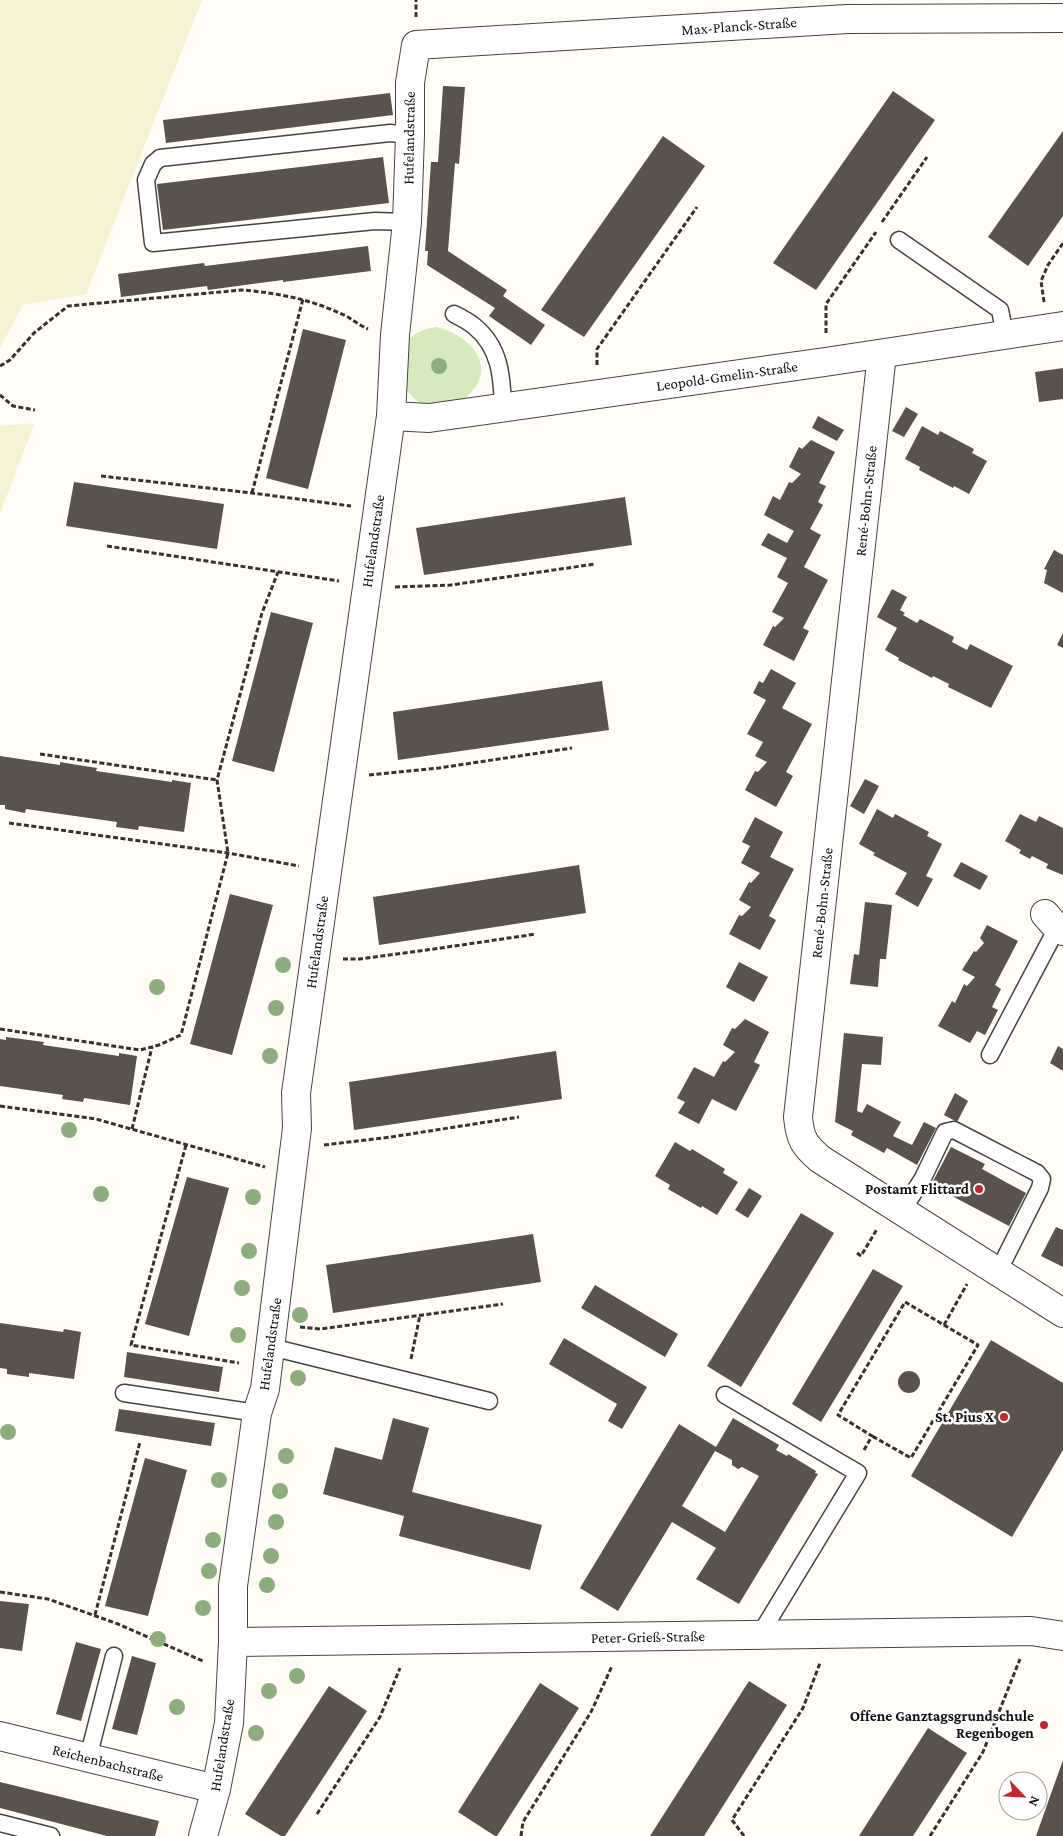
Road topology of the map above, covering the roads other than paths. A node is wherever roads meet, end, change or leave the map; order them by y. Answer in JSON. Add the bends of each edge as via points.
{"nodes":[{"id":1,"x":1063,"y":18,"type":"edge"},
{"id":2,"x":416,"y":46,"type":"joint"},
{"id":3,"x":410,"y":135,"type":"junction"},
{"id":4,"x":407,"y":222,"type":"junction"},
{"id":5,"x":899,"y":240,"type":"dead end"},
{"id":6,"x":454,"y":314,"type":"dead end"},
{"id":7,"x":1055,"y":327,"type":"edge"},
{"id":8,"x":1005,"y":335,"type":"junction"},
{"id":9,"x":882,"y":354,"type":"junction"},
{"id":10,"x":503,"y":407,"type":"junction"},
{"id":11,"x":391,"y":416,"type":"junction"},
{"id":12,"x":1055,"y":924,"type":"edge"},
{"id":13,"x":990,"y":1054,"type":"dead end"},
{"id":14,"x":891,"y":1218,"type":"junction"},
{"id":15,"x":998,"y":1272,"type":"junction"},
{"id":16,"x":1063,"y":1313,"type":"edge"},
{"id":17,"x":272,"y":1336,"type":"junction"},
{"id":18,"x":124,"y":1393,"type":"dead end"},
{"id":19,"x":725,"y":1395,"type":"dead end"},
{"id":20,"x":489,"y":1401,"type":"dead end"},
{"id":21,"x":257,"y":1413,"type":"junction"},
{"id":22,"x":759,"y":1636,"type":"junction"},
{"id":23,"x":1063,"y":1636,"type":"edge"},
{"id":24,"x":234,"y":1642,"type":"junction"},
{"id":25,"x":114,"y":1656,"type":"dead end"},
{"id":26,"x":0,"y":1736,"type":"edge"},
{"id":27,"x":88,"y":1758,"type":"junction"},
{"id":28,"x":216,"y":1789,"type":"junction"},
{"id":29,"x":0,"y":1823,"type":"edge"},
{"id":30,"x":51,"y":1836,"type":"edge"},
{"id":31,"x":203,"y":1836,"type":"edge"}],
"edges":[{"from":1,"to":2,"type":"street","name":"Max-Planck-Straße","via":[[847,19]]},
{"from":2,"to":3,"type":"street","name":"Hufelandstraße","via":[[410,83]]},
{"from":3,"to":4,"type":"street","name":"Hufelandstraße"},
{"from":3,"to":4,"type":"lane","via":[[390,133],[160,158],[153,164],[146,180],[153,243],[375,221]]},
{"from":4,"to":11,"type":"street","name":"Hufelandstraße","via":[[395,335]]},
{"from":5,"to":8,"type":"lane","via":[[1000,310]]},
{"from":6,"to":10,"type":"lane","via":[[475,326],[493,348],[502,374]]},
{"from":7,"to":8,"type":"street","name":"Leopold-Gmelin-Straße"},
{"from":8,"to":9,"type":"street","name":"Leopold-Gmelin-Straße"},
{"from":9,"to":10,"type":"street","name":"Leopold-Gmelin-Straße"},
{"from":9,"to":14,"type":"street","name":"René-Bohn-Straße","via":[[798,1117],[806,1147]]},
{"from":10,"to":11,"type":"street","name":"Leopold-Gmelin-Straße","via":[[429,418]]},
{"from":11,"to":17,"type":"street","name":"Hufelandstraße","via":[[355,585],[340,779],[296,1093],[297,1128]]},
{"from":12,"to":13,"type":"lane"},
{"from":14,"to":15,"type":"street","name":"René-Bohn-Straße"},
{"from":14,"to":15,"type":"lane","via":[[923,1178],[945,1132],[954,1130],[1037,1173],[1042,1179]]},
{"from":15,"to":16,"type":"street","name":"René-Bohn-Straße"},
{"from":17,"to":20,"type":"lane","via":[[406,1380]]},
{"from":17,"to":21,"type":"street","name":"Hufelandstraße","via":[[265,1389]]},
{"from":18,"to":21,"type":"lane"},
{"from":19,"to":22,"type":"lane","via":[[858,1473]]},
{"from":21,"to":24,"type":"street","name":"Hufelandstraße","via":[[233,1586]]},
{"from":22,"to":23,"type":"street","name":"Peter-Grieß-Straße","via":[[1032,1631]]},
{"from":22,"to":24,"type":"street","name":"Peter-Grieß-Straße"},
{"from":24,"to":28,"type":"street","name":"Hufelandstraße","via":[[229,1722]]},
{"from":25,"to":27,"type":"lane"},
{"from":26,"to":27,"type":"street","name":"Reichenbachstraße"},
{"from":27,"to":28,"type":"street","name":"Reichenbachstraße"},
{"from":28,"to":31,"type":"street","name":"Hufelandstraße"},
{"from":29,"to":30,"type":"lane"}]}
